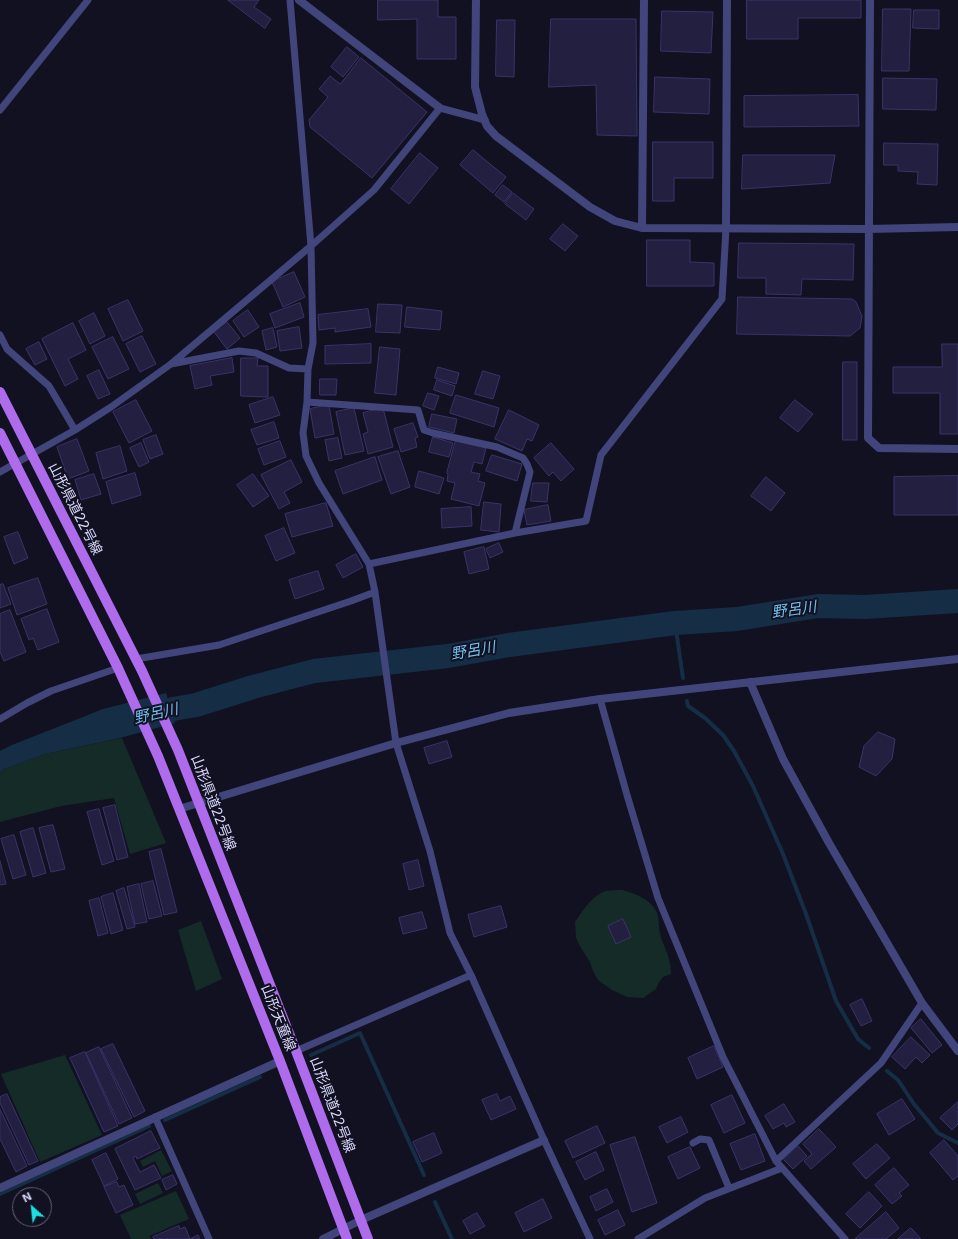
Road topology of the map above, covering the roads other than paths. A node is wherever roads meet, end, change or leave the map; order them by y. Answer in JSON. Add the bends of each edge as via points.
{"nodes":[{"id":1,"x":88,"y":0,"type":"edge"},
{"id":2,"x":290,"y":0,"type":"edge"},
{"id":3,"x":299,"y":0,"type":"edge"},
{"id":4,"x":476,"y":0,"type":"edge"},
{"id":5,"x":644,"y":0,"type":"edge"},
{"id":6,"x":727,"y":0,"type":"edge"},
{"id":7,"x":870,"y":0,"type":"edge"},
{"id":8,"x":440,"y":108,"type":"junction"},
{"id":9,"x":0,"y":110,"type":"edge"},
{"id":10,"x":485,"y":120,"type":"junction"},
{"id":11,"x":958,"y":227,"type":"edge"},
{"id":12,"x":642,"y":228,"type":"junction"},
{"id":13,"x":726,"y":228,"type":"junction"},
{"id":14,"x":868,"y":228,"type":"junction"},
{"id":15,"x":311,"y":246,"type":"junction"},
{"id":16,"x":0,"y":335,"type":"edge"},
{"id":17,"x":171,"y":364,"type":"junction"},
{"id":18,"x":308,"y":369,"type":"junction"},
{"id":19,"x":0,"y":392,"type":"edge"},
{"id":20,"x":307,"y":402,"type":"junction"},
{"id":21,"x":75,"y":430,"type":"junction"},
{"id":22,"x":0,"y":433,"type":"edge"},
{"id":23,"x":958,"y":449,"type":"edge"},
{"id":24,"x":31,"y":455,"type":"junction"},
{"id":25,"x":15,"y":463,"type":"junction"},
{"id":26,"x":0,"y":472,"type":"edge"},
{"id":27,"x":515,"y":533,"type":"junction"},
{"id":28,"x":368,"y":564,"type":"junction"},
{"id":29,"x":375,"y":592,"type":"junction"},
{"id":30,"x":136,"y":658,"type":"junction"},
{"id":31,"x":958,"y":659,"type":"edge"},
{"id":32,"x":118,"y":668,"type":"junction"},
{"id":33,"x":750,"y":682,"type":"junction"},
{"id":34,"x":600,"y":699,"type":"junction"},
{"id":35,"x":0,"y":719,"type":"edge"},
{"id":36,"x":396,"y":743,"type":"junction"},
{"id":37,"x":198,"y":803,"type":"junction"},
{"id":38,"x":179,"y":809,"type":"junction"},
{"id":39,"x":471,"y":975,"type":"junction"},
{"id":40,"x":922,"y":1003,"type":"junction"},
{"id":41,"x":296,"y":1051,"type":"junction"},
{"id":42,"x":958,"y":1051,"type":"edge"},
{"id":43,"x":280,"y":1061,"type":"junction"},
{"id":44,"x":155,"y":1117,"type":"junction"},
{"id":45,"x":544,"y":1140,"type":"junction"},
{"id":46,"x":693,"y":1143,"type":"dead end"},
{"id":47,"x":776,"y":1161,"type":"junction"},
{"id":48,"x":782,"y":1168,"type":"junction"},
{"id":49,"x":0,"y":1188,"type":"edge"},
{"id":50,"x":729,"y":1188,"type":"junction"},
{"id":51,"x":361,"y":1220,"type":"junction"},
{"id":52,"x":346,"y":1234,"type":"edge"},
{"id":53,"x":209,"y":1239,"type":"edge"},
{"id":54,"x":323,"y":1239,"type":"edge"},
{"id":55,"x":368,"y":1239,"type":"edge"},
{"id":56,"x":590,"y":1239,"type":"edge"},
{"id":57,"x":638,"y":1239,"type":"edge"},
{"id":58,"x":845,"y":1239,"type":"edge"}],
"edges":[{"from":1,"to":9,"type":"lane"},
{"from":2,"to":15,"type":"lane"},
{"from":3,"to":8,"type":"street"},
{"from":4,"to":10,"type":"street","via":[[474,87]]},
{"from":5,"to":12,"type":"street"},
{"from":6,"to":13,"type":"street"},
{"from":7,"to":14,"type":"street"},
{"from":8,"to":10,"type":"lane"},
{"from":8,"to":15,"type":"lane","via":[[374,190]]},
{"from":10,"to":12,"type":"street","via":[[496,136],[590,207],[615,221]]},
{"from":11,"to":14,"type":"street"},
{"from":12,"to":13,"type":"street"},
{"from":13,"to":14,"type":"street"},
{"from":13,"to":27,"type":"lane","via":[[722,299],[601,455],[586,521]]},
{"from":14,"to":23,"type":"street","via":[[868,438],[879,448]]},
{"from":15,"to":17,"type":"lane"},
{"from":15,"to":18,"type":"lane","via":[[313,343]]},
{"from":16,"to":21,"type":"lane","via":[[7,349],[49,386]]},
{"from":17,"to":18,"type":"lane","via":[[239,351],[256,352],[289,368]]},
{"from":17,"to":21,"type":"lane"},
{"from":18,"to":20,"type":"lane"},
{"from":19,"to":24,"type":"main road","name":"山形県道22号線"},
{"from":20,"to":27,"type":"lane","via":[[418,410],[424,430],[497,447],[523,458],[530,472]]},
{"from":20,"to":28,"type":"lane","via":[[303,433],[306,456],[319,483]]},
{"from":21,"to":24,"type":"lane"},
{"from":22,"to":25,"type":"main road"},
{"from":24,"to":25,"type":"lane"},
{"from":24,"to":30,"type":"main road","name":"山形県道22号線"},
{"from":25,"to":26,"type":"lane"},
{"from":25,"to":32,"type":"main road"},
{"from":27,"to":28,"type":"lane"},
{"from":28,"to":29,"type":"lane"},
{"from":29,"to":30,"type":"lane","via":[[219,645]]},
{"from":29,"to":36,"type":"lane"},
{"from":30,"to":37,"type":"main road","name":"山形県道22号線","via":[[178,750]]},
{"from":31,"to":33,"type":"street"},
{"from":32,"to":35,"type":"lane","via":[[51,691]]},
{"from":32,"to":38,"type":"main road"},
{"from":33,"to":34,"type":"street"},
{"from":33,"to":40,"type":"street","via":[[783,760]]},
{"from":34,"to":36,"type":"street","via":[[509,713]]},
{"from":34,"to":47,"type":"lane","via":[[658,898],[724,1057]]},
{"from":36,"to":37,"type":"street"},
{"from":36,"to":39,"type":"lane","via":[[430,851],[450,933]]},
{"from":37,"to":38,"type":"street"},
{"from":37,"to":41,"type":"main road","name":"山形県道22号線"},
{"from":38,"to":43,"type":"main road","name":"山形天童線"},
{"from":39,"to":41,"type":"lane"},
{"from":39,"to":45,"type":"lane"},
{"from":40,"to":42,"type":"street"},
{"from":40,"to":47,"type":"lane","via":[[881,1063]]},
{"from":41,"to":51,"type":"main road","name":"山形県道22号線"},
{"from":43,"to":44,"type":"street"},
{"from":43,"to":52,"type":"main road","name":"山形天童線"},
{"from":44,"to":49,"type":"street"},
{"from":44,"to":53,"type":"lane"},
{"from":45,"to":51,"type":"street"},
{"from":45,"to":56,"type":"lane"},
{"from":46,"to":50,"type":"lane","via":[[700,1139],[709,1140]]},
{"from":47,"to":48,"type":"lane"},
{"from":48,"to":50,"type":"lane"},
{"from":48,"to":58,"type":"lane"},
{"from":50,"to":57,"type":"lane","via":[[704,1198]]},
{"from":51,"to":52,"type":"street"},
{"from":51,"to":55,"type":"main road","name":"山形県道22号線"},
{"from":52,"to":54,"type":"street"}]}
